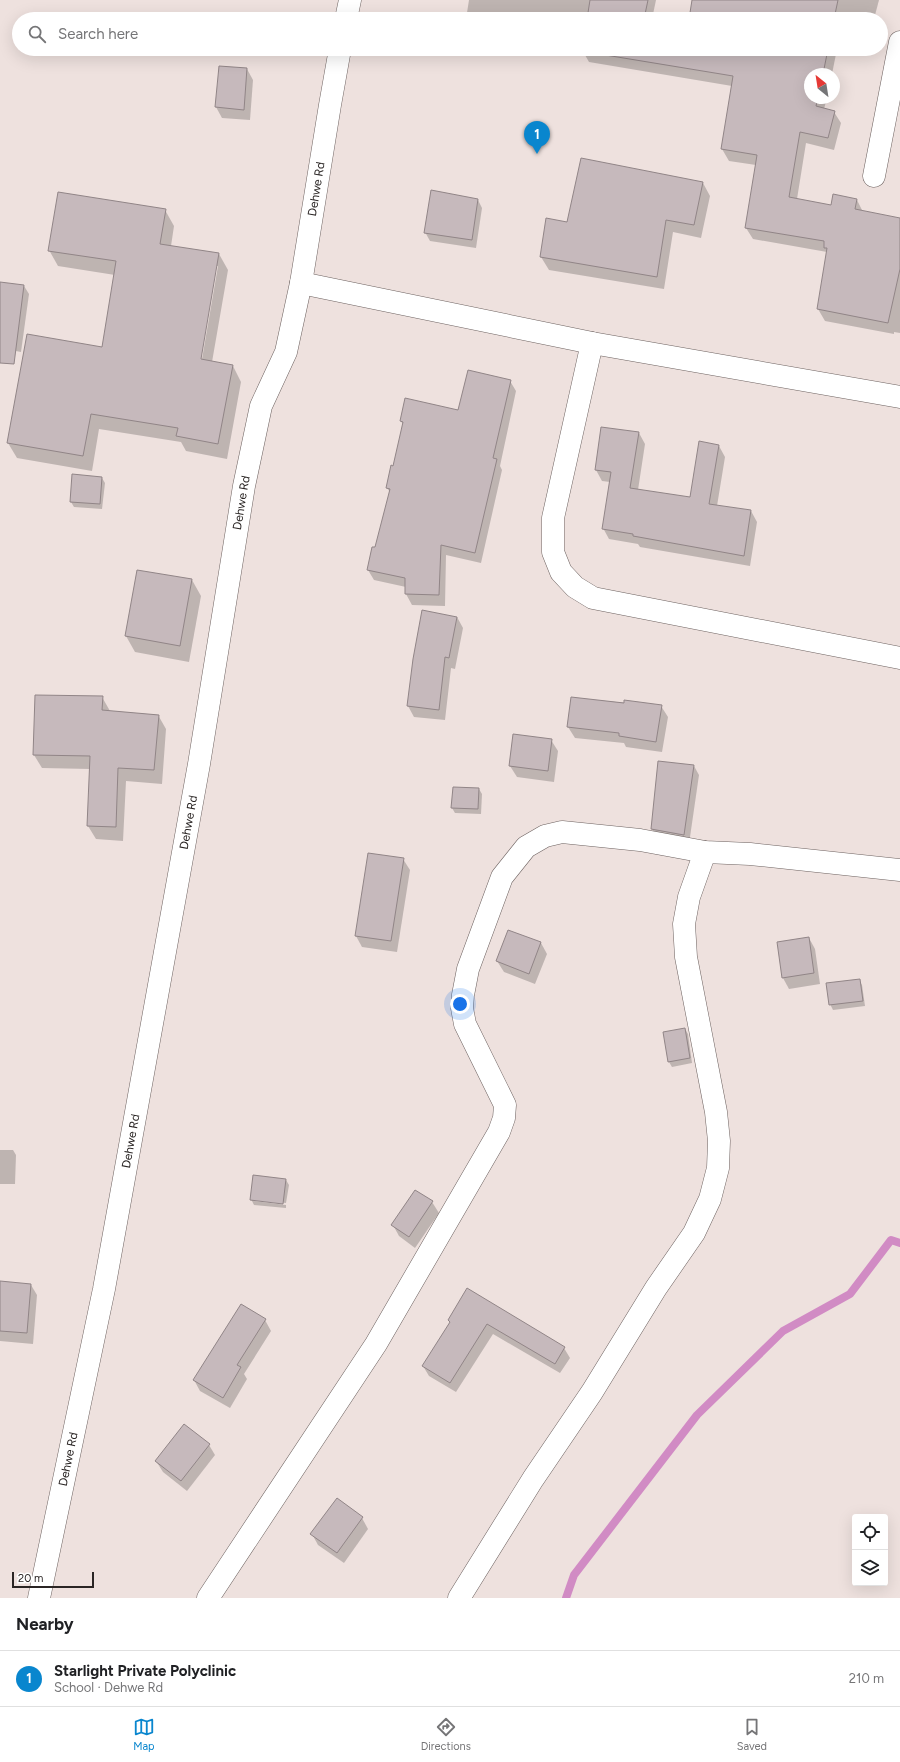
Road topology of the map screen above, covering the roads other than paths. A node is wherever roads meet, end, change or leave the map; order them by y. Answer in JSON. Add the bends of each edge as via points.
{"nodes":[{"id":1,"x":350,"y":0,"type":"edge"},
{"id":2,"x":347,"y":12,"type":"edge"},
{"id":3,"x":900,"y":42,"type":"edge"},
{"id":4,"x":339,"y":56,"type":"edge"},
{"id":5,"x":874,"y":176,"type":"dead end"},
{"id":6,"x":301,"y":283,"type":"junction"},
{"id":7,"x":592,"y":343,"type":"junction"},
{"id":8,"x":900,"y":397,"type":"edge"},
{"id":9,"x":900,"y":658,"type":"edge"},
{"id":10,"x":705,"y":852,"type":"junction"},
{"id":11,"x":900,"y":870,"type":"edge"},
{"id":12,"x":39,"y":1598,"type":"edge"},
{"id":13,"x":208,"y":1598,"type":"edge"},
{"id":14,"x":459,"y":1598,"type":"edge"}],
"edges":[{"from":1,"to":2,"type":"street"},
{"from":3,"to":5,"type":"street"},
{"from":4,"to":6,"type":"street","name":"Dehwe Rd"},
{"from":6,"to":7,"type":"street"},
{"from":6,"to":12,"type":"street","name":"Dehwe Rd","via":[[286,352],[261,406],[244,486],[199,764],[104,1289]]},
{"from":7,"to":8,"type":"street"},
{"from":7,"to":9,"type":"street","via":[[553,518],[553,552],[561,572],[574,587],[593,598]]},
{"from":10,"to":11,"type":"street","via":[[750,854]]},
{"from":10,"to":13,"type":"street","via":[[640,840],[562,832],[545,836],[526,847],[502,877],[468,969],[462,1008],[466,1024],[505,1105],[499,1132],[376,1344]]},
{"from":10,"to":14,"type":"street","via":[[689,897],[684,924],[686,956],[716,1112],[719,1141],[718,1168],[710,1199],[694,1233],[533,1479]]}]}
